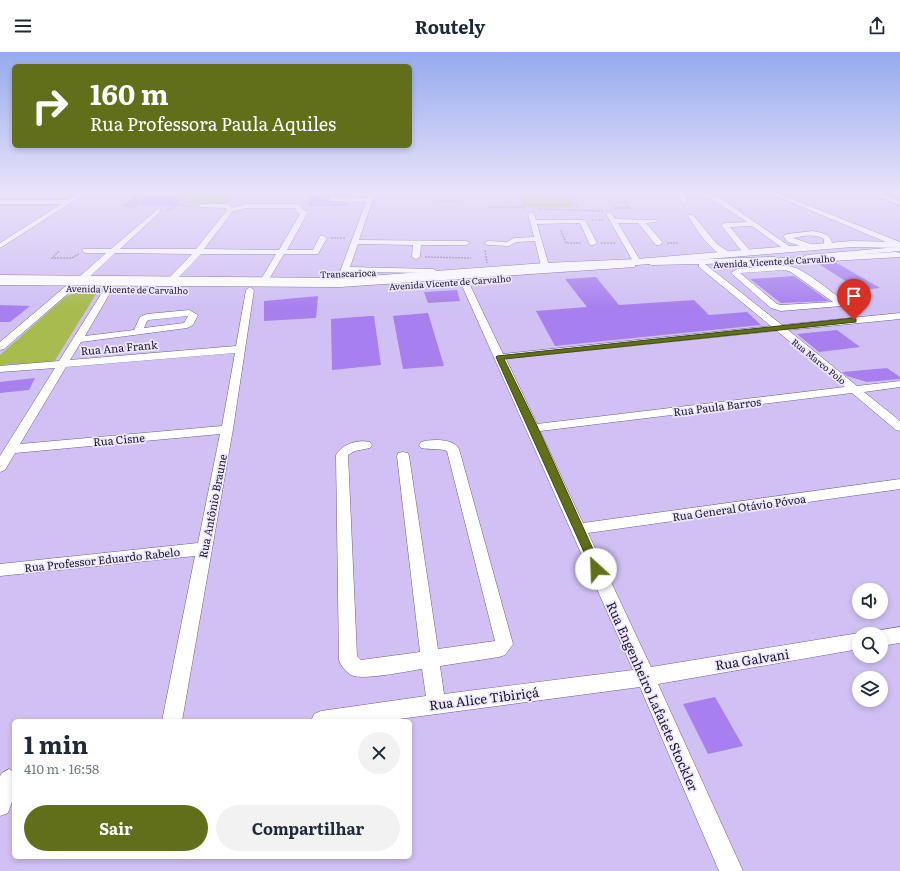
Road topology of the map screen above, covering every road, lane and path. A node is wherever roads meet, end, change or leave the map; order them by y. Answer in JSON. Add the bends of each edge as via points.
{"nodes":[{"id":1,"x":23,"y":231,"type":"edge"},
{"id":2,"x":135,"y":231,"type":"edge"},
{"id":3,"x":215,"y":231,"type":"edge"},
{"id":4,"x":294,"y":231,"type":"edge"},
{"id":5,"x":359,"y":231,"type":"edge"},
{"id":6,"x":536,"y":231,"type":"edge"},
{"id":7,"x":562,"y":231,"type":"edge"},
{"id":8,"x":588,"y":231,"type":"edge"},
{"id":9,"x":619,"y":231,"type":"edge"},
{"id":10,"x":648,"y":231,"type":"edge"},
{"id":11,"x":703,"y":231,"type":"edge"},
{"id":12,"x":731,"y":231,"type":"edge"},
{"id":13,"x":761,"y":231,"type":"edge"},
{"id":14,"x":870,"y":231,"type":"edge"},
{"id":15,"x":323,"y":238,"type":"joint"},
{"id":16,"x":538,"y":239,"type":"junction"},
{"id":17,"x":356,"y":240,"type":"junction"},
{"id":18,"x":566,"y":243,"type":"dead end"},
{"id":19,"x":593,"y":243,"type":"dead end"},
{"id":20,"x":658,"y":243,"type":"dead end"},
{"id":21,"x":417,"y":244,"type":"junction"},
{"id":22,"x":466,"y":244,"type":"dead end"},
{"id":23,"x":900,"y":244,"type":"edge"},
{"id":24,"x":486,"y":245,"type":"joint"},
{"id":25,"x":0,"y":246,"type":"edge"},
{"id":26,"x":811,"y":246,"type":"junction"},
{"id":27,"x":826,"y":246,"type":"junction"},
{"id":28,"x":788,"y":248,"type":"junction"},
{"id":29,"x":900,"y":249,"type":"edge"},
{"id":30,"x":86,"y":250,"type":"joint"},
{"id":31,"x":114,"y":250,"type":"junction"},
{"id":32,"x":745,"y":250,"type":"junction"},
{"id":33,"x":59,"y":251,"type":"dead end"},
{"id":34,"x":198,"y":252,"type":"junction"},
{"id":35,"x":281,"y":253,"type":"junction"},
{"id":36,"x":726,"y":254,"type":"junction"},
{"id":37,"x":900,"y":254,"type":"edge"},
{"id":38,"x":416,"y":257,"type":"joint"},
{"id":39,"x":471,"y":258,"type":"dead end"},
{"id":40,"x":637,"y":262,"type":"junction"},
{"id":41,"x":699,"y":263,"type":"junction"},
{"id":42,"x":545,"y":266,"type":"junction"},
{"id":43,"x":761,"y":266,"type":"junction"},
{"id":44,"x":488,"y":267,"type":"dead end"},
{"id":45,"x":345,"y":269,"type":"junction"},
{"id":46,"x":458,"y":277,"type":"junction"},
{"id":47,"x":0,"y":278,"type":"edge"},
{"id":48,"x":82,"y":279,"type":"junction"},
{"id":49,"x":112,"y":280,"type":"junction"},
{"id":50,"x":173,"y":280,"type":"junction"},
{"id":51,"x":264,"y":281,"type":"junction"},
{"id":52,"x":0,"y":282,"type":"edge"},
{"id":53,"x":340,"y":285,"type":"junction"},
{"id":54,"x":0,"y":287,"type":"edge"},
{"id":55,"x":69,"y":288,"type":"junction"},
{"id":56,"x":250,"y":290,"type":"junction"},
{"id":57,"x":900,"y":316,"type":"edge"},
{"id":58,"x":778,"y":328,"type":"junction"},
{"id":59,"x":138,"y":332,"type":"junction"},
{"id":60,"x":77,"y":340,"type":"junction"},
{"id":61,"x":0,"y":347,"type":"edge"},
{"id":62,"x":240,"y":349,"type":"junction"},
{"id":63,"x":500,"y":357,"type":"junction"},
{"id":64,"x":61,"y":364,"type":"junction"},
{"id":65,"x":0,"y":369,"type":"edge"},
{"id":66,"x":900,"y":384,"type":"edge"},
{"id":67,"x":854,"y":389,"type":"junction"},
{"id":68,"x":900,"y":427,"type":"edge"},
{"id":69,"x":534,"y":428,"type":"junction"},
{"id":70,"x":226,"y":429,"type":"junction"},
{"id":71,"x":366,"y":445,"type":"dead end"},
{"id":72,"x":424,"y":445,"type":"dead end"},
{"id":73,"x":11,"y":449,"type":"junction"},
{"id":74,"x":403,"y":456,"type":"dead end"},
{"id":75,"x":0,"y":467,"type":"edge"},
{"id":76,"x":900,"y":484,"type":"edge"},
{"id":77,"x":578,"y":529,"type":"junction"},
{"id":78,"x":203,"y":549,"type":"junction"},
{"id":79,"x":0,"y":570,"type":"edge"},
{"id":80,"x":900,"y":635,"type":"edge"},
{"id":81,"x":888,"y":637,"type":"edge"},
{"id":82,"x":852,"y":642,"type":"edge"},
{"id":83,"x":431,"y":659,"type":"junction"},
{"id":84,"x":646,"y":677,"type":"junction"},
{"id":85,"x":436,"y":703,"type":"junction"},
{"id":86,"x":172,"y":719,"type":"edge"},
{"id":87,"x":334,"y":719,"type":"edge"},
{"id":88,"x":8,"y":781,"type":"edge"},
{"id":89,"x":0,"y":805,"type":"edge"},
{"id":90,"x":731,"y":871,"type":"edge"}],
"edges":[{"from":1,"to":25,"type":"street"},
{"from":2,"to":31,"type":"street"},
{"from":3,"to":34,"type":"street"},
{"from":4,"to":35,"type":"street"},
{"from":5,"to":17,"type":"street"},
{"from":6,"to":16,"type":"street"},
{"from":7,"to":18,"type":"path"},
{"from":8,"to":19,"type":"street"},
{"from":9,"to":40,"type":"street"},
{"from":10,"to":20,"type":"street"},
{"from":11,"to":36,"type":"street","via":[[714,246]]},
{"from":12,"to":32,"type":"street"},
{"from":13,"to":28,"type":"street"},
{"from":14,"to":23,"type":"street"},
{"from":15,"to":17,"type":"path"},
{"from":15,"to":35,"type":"street","via":[[315,252]]},
{"from":16,"to":24,"type":"street"},
{"from":16,"to":42,"type":"street"},
{"from":17,"to":21,"type":"street"},
{"from":17,"to":45,"type":"street"},
{"from":21,"to":22,"type":"street"},
{"from":21,"to":38,"type":"street"},
{"from":23,"to":27,"type":"main road","name":"Avenida Vicente de Carvalho"},
{"from":24,"to":44,"type":"path"},
{"from":26,"to":27,"type":"main road","name":"Avenida Vicente de Carvalho"},
{"from":26,"to":27,"type":"street","via":[[791,240],[787,236],[818,234],[827,238]]},
{"from":26,"to":28,"type":"main road","name":"Avenida Vicente de Carvalho"},
{"from":28,"to":32,"type":"main road","name":"Avenida Vicente de Carvalho"},
{"from":29,"to":41,"type":"street","name":"Transcarioca"},
{"from":30,"to":31,"type":"street"},
{"from":30,"to":33,"type":"path","via":[[72,258],[52,258]]},
{"from":31,"to":34,"type":"street"},
{"from":31,"to":48,"type":"street"},
{"from":32,"to":36,"type":"main road","name":"Avenida Vicente de Carvalho"},
{"from":34,"to":35,"type":"street"},
{"from":34,"to":50,"type":"street"},
{"from":35,"to":51,"type":"street"},
{"from":36,"to":40,"type":"main road","name":"Avenida Vicente de Carvalho"},
{"from":37,"to":43,"type":"main road","name":"Avenida Vicente de Carvalho"},
{"from":38,"to":39,"type":"path"},
{"from":40,"to":42,"type":"main road","name":"Avenida Vicente de Carvalho"},
{"from":41,"to":43,"type":"main road","name":"Avenida Vicente de Carvalho"},
{"from":41,"to":46,"type":"main road","name":"Avenida Vicente de Carvalho"},
{"from":41,"to":53,"type":"street","name":"Transcarioca"},
{"from":41,"to":58,"type":"street","name":"Rua Marco Polo"},
{"from":42,"to":46,"type":"main road","name":"Avenida Vicente de Carvalho"},
{"from":43,"to":43,"type":"street","via":[[737,270],[735,273],[774,306],[781,308],[838,304],[837,300],[797,271]]},
{"from":45,"to":46,"type":"street","name":"Avenida Vicente de Carvalho","via":[[430,271]]},
{"from":45,"to":53,"type":"street"},
{"from":46,"to":53,"type":"main road","name":"Avenida Vicente de Carvalho"},
{"from":46,"to":63,"type":"street","name":"Rua Engenheiro Lafaiete Stockler"},
{"from":47,"to":48,"type":"main road","name":"Avenida Vicente de Carvalho"},
{"from":48,"to":49,"type":"main road","name":"Avenida Vicente de Carvalho"},
{"from":49,"to":50,"type":"main road","name":"Avenida Vicente de Carvalho"},
{"from":49,"to":55,"type":"main road","name":"Avenida Vicente de Carvalho"},
{"from":49,"to":56,"type":"main road","name":"Avenida Vicente de Carvalho"},
{"from":49,"to":60,"type":"street"},
{"from":50,"to":51,"type":"main road","name":"Avenida Vicente de Carvalho"},
{"from":51,"to":53,"type":"main road","name":"Avenida Vicente de Carvalho"},
{"from":52,"to":53,"type":"street","name":"Transcarioca"},
{"from":53,"to":56,"type":"main road","name":"Avenida Vicente de Carvalho"},
{"from":54,"to":55,"type":"main road","name":"Avenida Vicente de Carvalho"},
{"from":55,"to":61,"type":"street"},
{"from":56,"to":62,"type":"street","name":"Rua Antônio Braune"},
{"from":57,"to":58,"type":"street"},
{"from":58,"to":63,"type":"street"},
{"from":58,"to":67,"type":"street","name":"Rua Marco Polo"},
{"from":59,"to":59,"type":"street","via":[[188,325],[193,315],[189,313],[146,317]]},
{"from":59,"to":60,"type":"street"},
{"from":60,"to":64,"type":"street"},
{"from":62,"to":64,"type":"street","name":"Rua Ana Frank"},
{"from":62,"to":70,"type":"street","name":"Rua Antônio Braune"},
{"from":63,"to":69,"type":"street","name":"Rua Engenheiro Lafaiete Stockler"},
{"from":64,"to":65,"type":"street","name":"Rua Ana Frank"},
{"from":64,"to":73,"type":"street"},
{"from":66,"to":67,"type":"street","name":"Rua Paula Barros"},
{"from":67,"to":68,"type":"street","name":"Rua Marco Polo"},
{"from":67,"to":69,"type":"street","name":"Rua Paula Barros"},
{"from":69,"to":77,"type":"street","name":"Rua Engenheiro Lafaiete Stockler"},
{"from":70,"to":73,"type":"street","name":"Rua Cisne"},
{"from":70,"to":78,"type":"street","name":"Rua Antônio Braune"},
{"from":71,"to":83,"type":"street","via":[[349,448],[342,455],[348,660],[356,668],[362,669]]},
{"from":72,"to":83,"type":"street","via":[[444,445],[453,449],[504,644],[499,649]]},
{"from":73,"to":75,"type":"street"},
{"from":74,"to":83,"type":"street"},
{"from":76,"to":77,"type":"street","name":"Rua General Otávio Póvoa"},
{"from":77,"to":84,"type":"street","name":"Rua Engenheiro Lafaiete Stockler"},
{"from":78,"to":79,"type":"street","name":"Rua Professor Eduardo Rabelo"},
{"from":78,"to":86,"type":"street","name":"Rua Antônio Braune"},
{"from":80,"to":81,"type":"street"},
{"from":82,"to":84,"type":"street","name":"Rua Galvani"},
{"from":83,"to":85,"type":"street"},
{"from":84,"to":85,"type":"street","name":"Rua Alice Tibiriçá"},
{"from":84,"to":90,"type":"street","name":"Rua Engenheiro Lafaiete Stockler"},
{"from":85,"to":87,"type":"street","name":"Rua Alice Tibiriçá"},
{"from":88,"to":89,"type":"street"}]}
